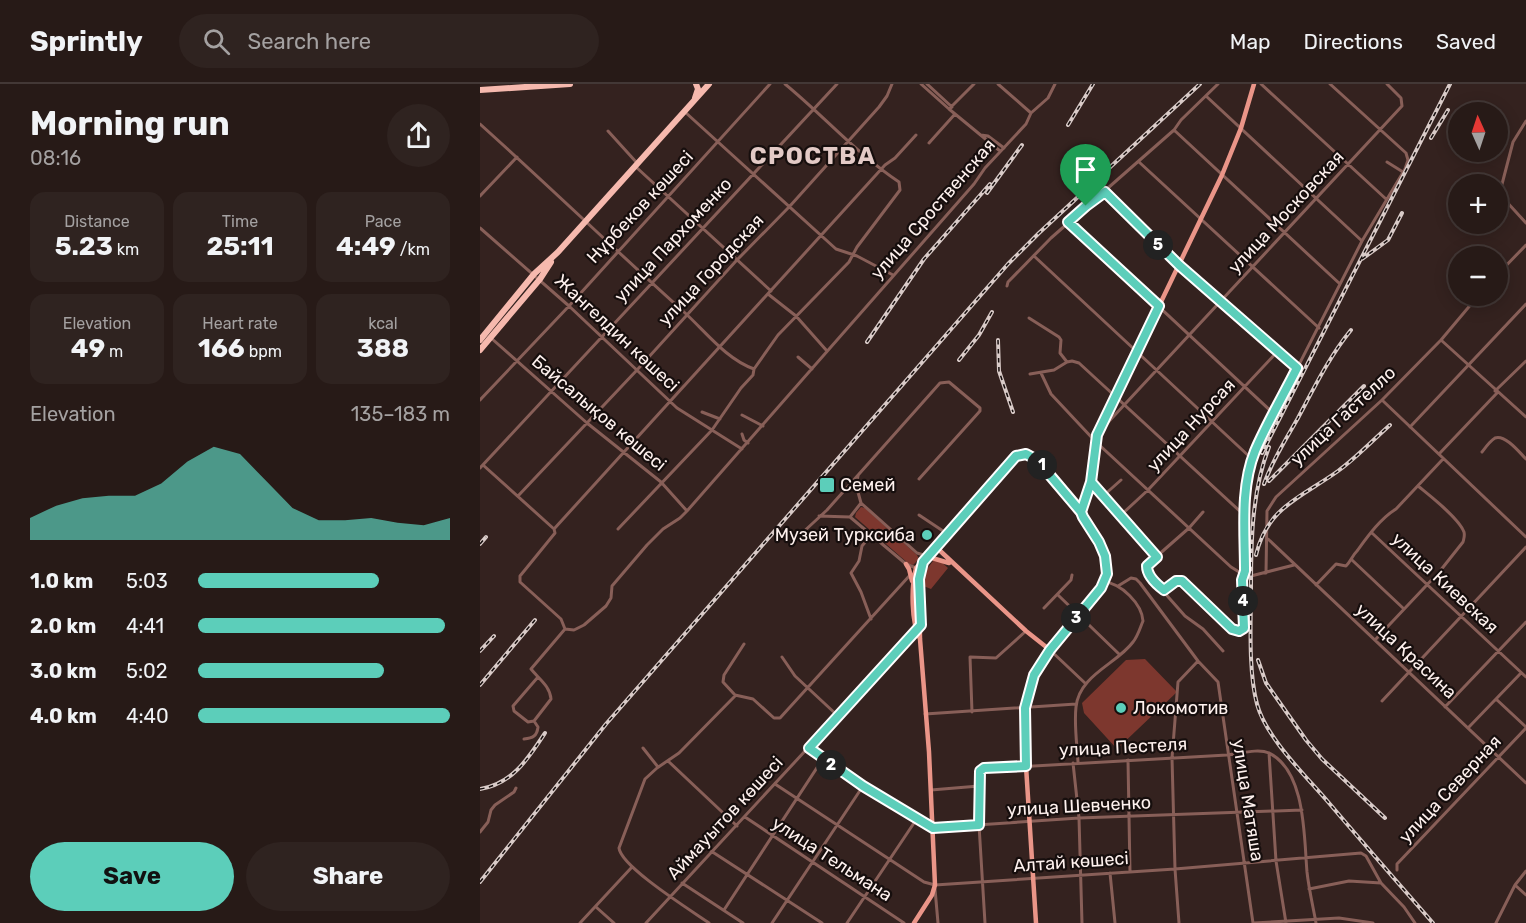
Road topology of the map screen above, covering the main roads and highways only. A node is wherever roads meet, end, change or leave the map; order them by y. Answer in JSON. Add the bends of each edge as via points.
{"nodes":[{"id":1,"x":570,"y":84,"type":"edge"},
{"id":2,"x":696,"y":84,"type":"edge"},
{"id":3,"x":709,"y":84,"type":"edge"},
{"id":4,"x":1254,"y":84,"type":"edge"},
{"id":5,"x":480,"y":90,"type":"edge"},
{"id":6,"x":686,"y":110,"type":"junction"},
{"id":7,"x":484,"y":336,"type":"edge"},
{"id":8,"x":480,"y":350,"type":"edge"},
{"id":9,"x":1081,"y":512,"type":"junction"},
{"id":10,"x":936,"y":547,"type":"junction"},
{"id":11,"x":923,"y":563,"type":"junction"},
{"id":12,"x":906,"y":564,"type":"road end"},
{"id":13,"x":954,"y":565,"type":"junction"},
{"id":14,"x":914,"y":585,"type":"junction"},
{"id":15,"x":920,"y":639,"type":"junction"},
{"id":16,"x":1050,"y":650,"type":"junction"},
{"id":17,"x":914,"y":923,"type":"edge"},
{"id":18,"x":1036,"y":923,"type":"edge"}],
"edges":[{"from":1,"to":5,"type":"highway"},
{"from":2,"to":6,"type":"highway","via":[[695,97]]},
{"from":3,"to":6,"type":"highway"},
{"from":4,"to":9,"type":"main road","via":[[1222,176],[1096,438],[1091,482]]},
{"from":6,"to":7,"type":"highway"},
{"from":7,"to":8,"type":"highway"},
{"from":9,"to":10,"type":"main road","via":[[1037,460],[1020,454]]},
{"from":9,"to":16,"type":"main road","via":[[1105,556],[1107,574]]},
{"from":10,"to":11,"type":"main road"},
{"from":10,"to":13,"type":"main road"},
{"from":11,"to":13,"type":"main road","via":[[932,558]]},
{"from":11,"to":14,"type":"main road","via":[[916,568]]},
{"from":11,"to":15,"type":"main road","via":[[919,579]]},
{"from":12,"to":14,"type":"main road"},
{"from":13,"to":16,"type":"main road"},
{"from":14,"to":15,"type":"main road","via":[[916,632]]},
{"from":15,"to":17,"type":"main road","via":[[935,885]]},
{"from":16,"to":18,"type":"main road","via":[[1034,675],[1025,708]]}]}
